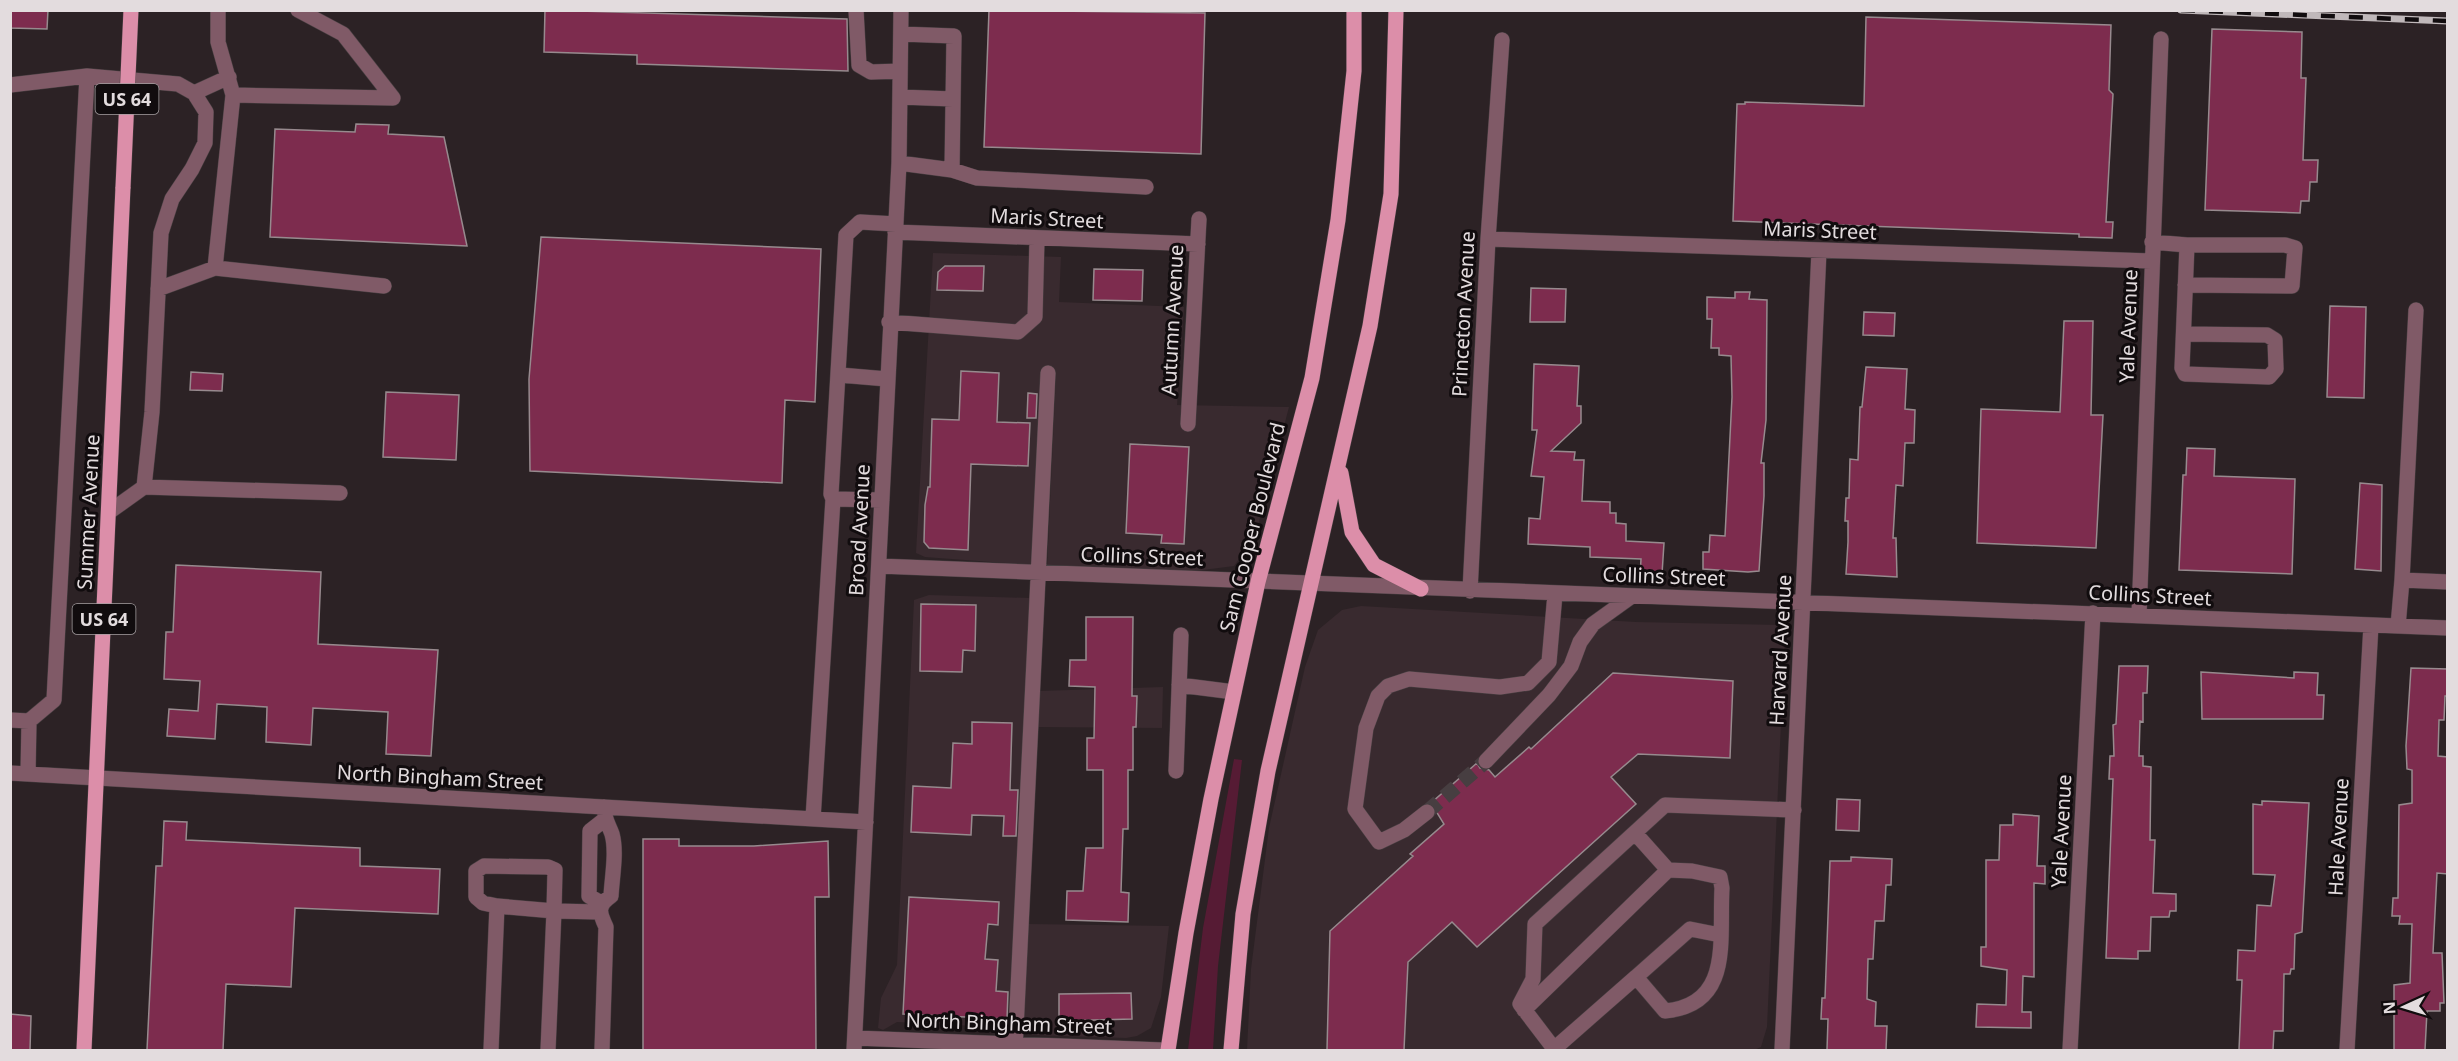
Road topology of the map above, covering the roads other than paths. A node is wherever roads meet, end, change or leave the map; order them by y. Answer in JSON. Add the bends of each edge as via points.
{"nodes":[{"id":1,"x":131,"y":10,"type":"edge"},
{"id":2,"x":218,"y":10,"type":"edge"},
{"id":3,"x":298,"y":10,"type":"edge"},
{"id":4,"x":856,"y":10,"type":"edge"},
{"id":5,"x":901,"y":10,"type":"edge"},
{"id":6,"x":1354,"y":10,"type":"edge"},
{"id":7,"x":1396,"y":10,"type":"edge"},
{"id":8,"x":901,"y":34,"type":"junction"},
{"id":9,"x":2161,"y":39,"type":"dead end"},
{"id":10,"x":1502,"y":40,"type":"dead end"},
{"id":11,"x":900,"y":71,"type":"junction"},
{"id":12,"x":87,"y":76,"type":"junction"},
{"id":13,"x":229,"y":77,"type":"junction"},
{"id":14,"x":10,"y":86,"type":"edge"},
{"id":15,"x":194,"y":93,"type":"junction"},
{"id":16,"x":233,"y":95,"type":"junction"},
{"id":17,"x":900,"y":97,"type":"junction"},
{"id":18,"x":953,"y":99,"type":"junction"},
{"id":19,"x":899,"y":162,"type":"junction"},
{"id":20,"x":952,"y":170,"type":"junction"},
{"id":21,"x":1146,"y":187,"type":"dead end"},
{"id":22,"x":1199,"y":219,"type":"dead end"},
{"id":23,"x":895,"y":228,"type":"junction"},
{"id":24,"x":1038,"y":239,"type":"junction"},
{"id":25,"x":1488,"y":239,"type":"junction"},
{"id":26,"x":2152,"y":242,"type":"junction"},
{"id":27,"x":1198,"y":244,"type":"junction"},
{"id":28,"x":2187,"y":245,"type":"junction"},
{"id":29,"x":1819,"y":251,"type":"junction"},
{"id":30,"x":2151,"y":261,"type":"junction"},
{"id":31,"x":215,"y":268,"type":"junction"},
{"id":32,"x":2185,"y":285,"type":"junction"},
{"id":33,"x":384,"y":286,"type":"dead end"},
{"id":34,"x":158,"y":289,"type":"junction"},
{"id":35,"x":2416,"y":310,"type":"dead end"},
{"id":36,"x":889,"y":322,"type":"junction"},
{"id":37,"x":2184,"y":334,"type":"junction"},
{"id":38,"x":1048,"y":373,"type":"dead end"},
{"id":39,"x":840,"y":375,"type":"junction"},
{"id":40,"x":887,"y":379,"type":"junction"},
{"id":41,"x":1188,"y":424,"type":"dead end"},
{"id":42,"x":1340,"y":462,"type":"junction"},
{"id":43,"x":144,"y":487,"type":"junction"},
{"id":44,"x":340,"y":493,"type":"dead end"},
{"id":45,"x":833,"y":499,"type":"junction"},
{"id":46,"x":882,"y":500,"type":"junction"},
{"id":47,"x":110,"y":512,"type":"junction"},
{"id":48,"x":879,"y":566,"type":"junction"},
{"id":49,"x":1037,"y":573,"type":"junction"},
{"id":50,"x":2402,"y":580,"type":"junction"},
{"id":51,"x":1258,"y":582,"type":"junction"},
{"id":52,"x":2448,"y":582,"type":"edge"},
{"id":53,"x":1312,"y":585,"type":"junction"},
{"id":54,"x":1421,"y":589,"type":"junction"},
{"id":55,"x":1470,"y":591,"type":"junction"},
{"id":56,"x":1556,"y":594,"type":"junction"},
{"id":57,"x":1632,"y":596,"type":"junction"},
{"id":58,"x":1803,"y":601,"type":"junction"},
{"id":59,"x":2093,"y":613,"type":"junction"},
{"id":60,"x":2139,"y":615,"type":"junction"},
{"id":61,"x":2371,"y":625,"type":"junction"},
{"id":62,"x":2398,"y":626,"type":"junction"},
{"id":63,"x":2448,"y":628,"type":"edge"},
{"id":64,"x":1181,"y":635,"type":"dead end"},
{"id":65,"x":1179,"y":685,"type":"junction"},
{"id":66,"x":1234,"y":692,"type":"junction"},
{"id":67,"x":10,"y":720,"type":"edge"},
{"id":68,"x":29,"y":721,"type":"junction"},
{"id":69,"x":1486,"y":761,"type":"tunnel mouth"},
{"id":70,"x":1176,"y":771,"type":"dead end"},
{"id":71,"x":10,"y":773,"type":"edge"},
{"id":72,"x":28,"y":774,"type":"junction"},
{"id":73,"x":97,"y":779,"type":"junction"},
{"id":74,"x":1794,"y":810,"type":"junction"},
{"id":75,"x":1428,"y":812,"type":"tunnel mouth"},
{"id":76,"x":604,"y":813,"type":"junction"},
{"id":77,"x":813,"y":819,"type":"junction"},
{"id":78,"x":866,"y":822,"type":"junction"},
{"id":79,"x":1635,"y":833,"type":"junction"},
{"id":80,"x":588,"y":857,"type":"junction"},
{"id":81,"x":613,"y":857,"type":"junction"},
{"id":82,"x":1668,"y":870,"type":"junction"},
{"id":83,"x":497,"y":906,"type":"junction"},
{"id":84,"x":600,"y":908,"type":"junction"},
{"id":85,"x":554,"y":911,"type":"junction"},
{"id":86,"x":1720,"y":935,"type":"junction"},
{"id":87,"x":1636,"y":977,"type":"junction"},
{"id":88,"x":1524,"y":1010,"type":"junction"},
{"id":89,"x":854,"y":1044,"type":"edge"},
{"id":90,"x":1016,"y":1047,"type":"edge"},
{"id":91,"x":84,"y":1050,"type":"edge"},
{"id":92,"x":491,"y":1050,"type":"edge"},
{"id":93,"x":548,"y":1050,"type":"edge"},
{"id":94,"x":602,"y":1050,"type":"edge"},
{"id":95,"x":1162,"y":1050,"type":"edge"},
{"id":96,"x":1168,"y":1050,"type":"edge"},
{"id":97,"x":1231,"y":1050,"type":"edge"},
{"id":98,"x":1554,"y":1050,"type":"edge"},
{"id":99,"x":1782,"y":1050,"type":"edge"},
{"id":100,"x":2070,"y":1050,"type":"edge"},
{"id":101,"x":2347,"y":1050,"type":"edge"}],
"edges":[{"from":1,"to":47,"type":"main road","name":"Summer Avenue","number":"US 64","bridge":true},
{"from":2,"to":13,"type":"street","via":[[219,42]]},
{"from":3,"to":16,"type":"street","via":[[343,33],[393,98]]},
{"from":4,"to":11,"type":"street","via":[[859,65],[871,72]]},
{"from":5,"to":8,"type":"street","name":"Broad Avenue"},
{"from":6,"to":51,"type":"main road","name":"Sam Cooper Boulevard","via":[[1354,71],[1338,220],[1312,378]]},
{"from":7,"to":42,"type":"main road","via":[[1391,194],[1370,326]]},
{"from":8,"to":11,"type":"street","name":"Broad Avenue"},
{"from":8,"to":18,"type":"street","via":[[954,36]]},
{"from":9,"to":26,"type":"street","name":"Yale Avenue"},
{"from":10,"to":25,"type":"street","name":"Princeton Avenue"},
{"from":11,"to":17,"type":"street","name":"Broad Avenue"},
{"from":12,"to":14,"type":"street"},
{"from":12,"to":15,"type":"street","via":[[178,84]]},
{"from":12,"to":68,"type":"street","via":[[54,700]]},
{"from":13,"to":15,"type":"street"},
{"from":13,"to":16,"type":"street"},
{"from":15,"to":34,"type":"street","via":[[206,112],[205,143],[172,199],[161,233]]},
{"from":16,"to":31,"type":"street"},
{"from":17,"to":18,"type":"street"},
{"from":17,"to":19,"type":"street","name":"Broad Avenue"},
{"from":18,"to":20,"type":"street"},
{"from":19,"to":20,"type":"street"},
{"from":19,"to":23,"type":"street","name":"Broad Avenue"},
{"from":20,"to":21,"type":"street","via":[[977,178]]},
{"from":22,"to":27,"type":"street","name":"Autumn Avenue"},
{"from":23,"to":24,"type":"street","name":"Maris Street"},
{"from":23,"to":36,"type":"street","name":"Broad Avenue"},
{"from":23,"to":39,"type":"street","name":"Maris Street","via":[[860,222],[846,235]]},
{"from":24,"to":27,"type":"street","name":"Maris Street"},
{"from":24,"to":36,"type":"street","via":[[1035,317],[1018,332]]},
{"from":25,"to":29,"type":"street","name":"Maris Street"},
{"from":25,"to":55,"type":"street","name":"Princeton Avenue"},
{"from":26,"to":28,"type":"street"},
{"from":26,"to":30,"type":"street","name":"Yale Avenue"},
{"from":27,"to":41,"type":"street","name":"Autumn Avenue"},
{"from":28,"to":32,"type":"street"},
{"from":28,"to":32,"type":"street","via":[[2295,248],[2292,286]]},
{"from":29,"to":30,"type":"street","name":"Maris Street"},
{"from":29,"to":58,"type":"street","name":"Harvard Avenue"},
{"from":30,"to":60,"type":"street","name":"Yale Avenue"},
{"from":31,"to":33,"type":"street"},
{"from":31,"to":34,"type":"street"},
{"from":32,"to":37,"type":"street"},
{"from":34,"to":43,"type":"street"},
{"from":35,"to":50,"type":"street"},
{"from":36,"to":40,"type":"street","name":"Broad Avenue"},
{"from":37,"to":37,"type":"street","via":[[2185,374],[2269,377],[2276,369],[2275,340],[2267,335]]},
{"from":38,"to":49,"type":"street"},
{"from":39,"to":40,"type":"street"},
{"from":39,"to":45,"type":"street"},
{"from":40,"to":46,"type":"street","name":"Broad Avenue"},
{"from":42,"to":53,"type":"main road"},
{"from":42,"to":54,"type":"main road","via":[[1352,532],[1374,565]]},
{"from":43,"to":44,"type":"street"},
{"from":43,"to":47,"type":"street"},
{"from":45,"to":46,"type":"street"},
{"from":45,"to":77,"type":"street"},
{"from":46,"to":48,"type":"street","name":"Broad Avenue"},
{"from":47,"to":73,"type":"main road","name":"Summer Avenue","number":"US 64"},
{"from":48,"to":49,"type":"street","name":"Collins Street"},
{"from":48,"to":78,"type":"street","name":"Broad Avenue"},
{"from":49,"to":51,"type":"street","name":"Collins Street"},
{"from":49,"to":90,"type":"street"},
{"from":50,"to":52,"type":"street"},
{"from":50,"to":62,"type":"street"},
{"from":51,"to":53,"type":"street","name":"Collins Street"},
{"from":51,"to":66,"type":"main road","name":"Sam Cooper Boulevard"},
{"from":53,"to":54,"type":"street","name":"Collins Street"},
{"from":53,"to":97,"type":"main road","via":[[1268,771],[1243,914]]},
{"from":54,"to":55,"type":"street","name":"Collins Street"},
{"from":55,"to":56,"type":"street","name":"Collins Street"},
{"from":56,"to":57,"type":"street","name":"Collins Street"},
{"from":56,"to":75,"type":"street","via":[[1550,662],[1528,683],[1500,687],[1409,679],[1388,686],[1378,696],[1366,728],[1355,809],[1379,842]]},
{"from":57,"to":58,"type":"street","name":"Collins Street"},
{"from":57,"to":69,"type":"street","via":[[1593,624],[1580,642],[1571,666],[1549,695]]},
{"from":58,"to":59,"type":"street","name":"Collins Street"},
{"from":58,"to":74,"type":"street","name":"Harvard Avenue"},
{"from":59,"to":60,"type":"street","name":"Collins Street"},
{"from":59,"to":100,"type":"street","name":"Yale Avenue"},
{"from":60,"to":61,"type":"street","name":"Collins Street"},
{"from":61,"to":62,"type":"street","name":"Collins Street"},
{"from":61,"to":101,"type":"street","name":"Hale Avenue"},
{"from":62,"to":63,"type":"street","name":"Collins Street"},
{"from":64,"to":65,"type":"street"},
{"from":65,"to":66,"type":"street"},
{"from":65,"to":70,"type":"street"},
{"from":66,"to":96,"type":"main road","name":"Sam Cooper Boulevard","via":[[1186,933]]},
{"from":67,"to":68,"type":"street"},
{"from":68,"to":72,"type":"street"},
{"from":71,"to":72,"type":"street","name":"North Bingham Street"},
{"from":72,"to":73,"type":"street","name":"North Bingham Street"},
{"from":73,"to":76,"type":"street","name":"North Bingham Street"},
{"from":73,"to":91,"type":"main road","name":"Summer Avenue","number":"US 64"},
{"from":74,"to":79,"type":"street","via":[[1665,805]]},
{"from":74,"to":99,"type":"street","name":"Harvard Avenue"},
{"from":76,"to":77,"type":"street","name":"North Bingham Street"},
{"from":76,"to":80,"type":"street","via":[[590,831]]},
{"from":76,"to":81,"type":"street","via":[[612,834]]},
{"from":77,"to":78,"type":"street","name":"North Bingham Street"},
{"from":78,"to":89,"type":"street","name":"Broad Avenue"},
{"from":79,"to":82,"type":"street"},
{"from":79,"to":88,"type":"street","via":[[1535,924],[1533,979],[1520,1004]]},
{"from":80,"to":81,"type":"street"},
{"from":80,"to":84,"type":"street","via":[[589,896]]},
{"from":81,"to":84,"type":"street","via":[[611,896]]},
{"from":82,"to":86,"type":"street","via":[[1720,877]]},
{"from":82,"to":88,"type":"street"},
{"from":83,"to":85,"type":"street"},
{"from":83,"to":85,"type":"street","via":[[476,897],[476,871],[484,866],[548,867],[555,870]]},
{"from":83,"to":92,"type":"street"},
{"from":84,"to":85,"type":"street"},
{"from":84,"to":94,"type":"street","via":[[606,927]]},
{"from":85,"to":93,"type":"street"},
{"from":86,"to":87,"type":"street","via":[[1690,929]]},
{"from":86,"to":87,"type":"street","via":[[1717,976],[1709,993],[1682,1009],[1665,1011]]},
{"from":87,"to":98,"type":"street"},
{"from":88,"to":98,"type":"street"},
{"from":89,"to":90,"type":"street","name":"North Bingham Street"},
{"from":90,"to":95,"type":"street","name":"North Bingham Street"}]}
